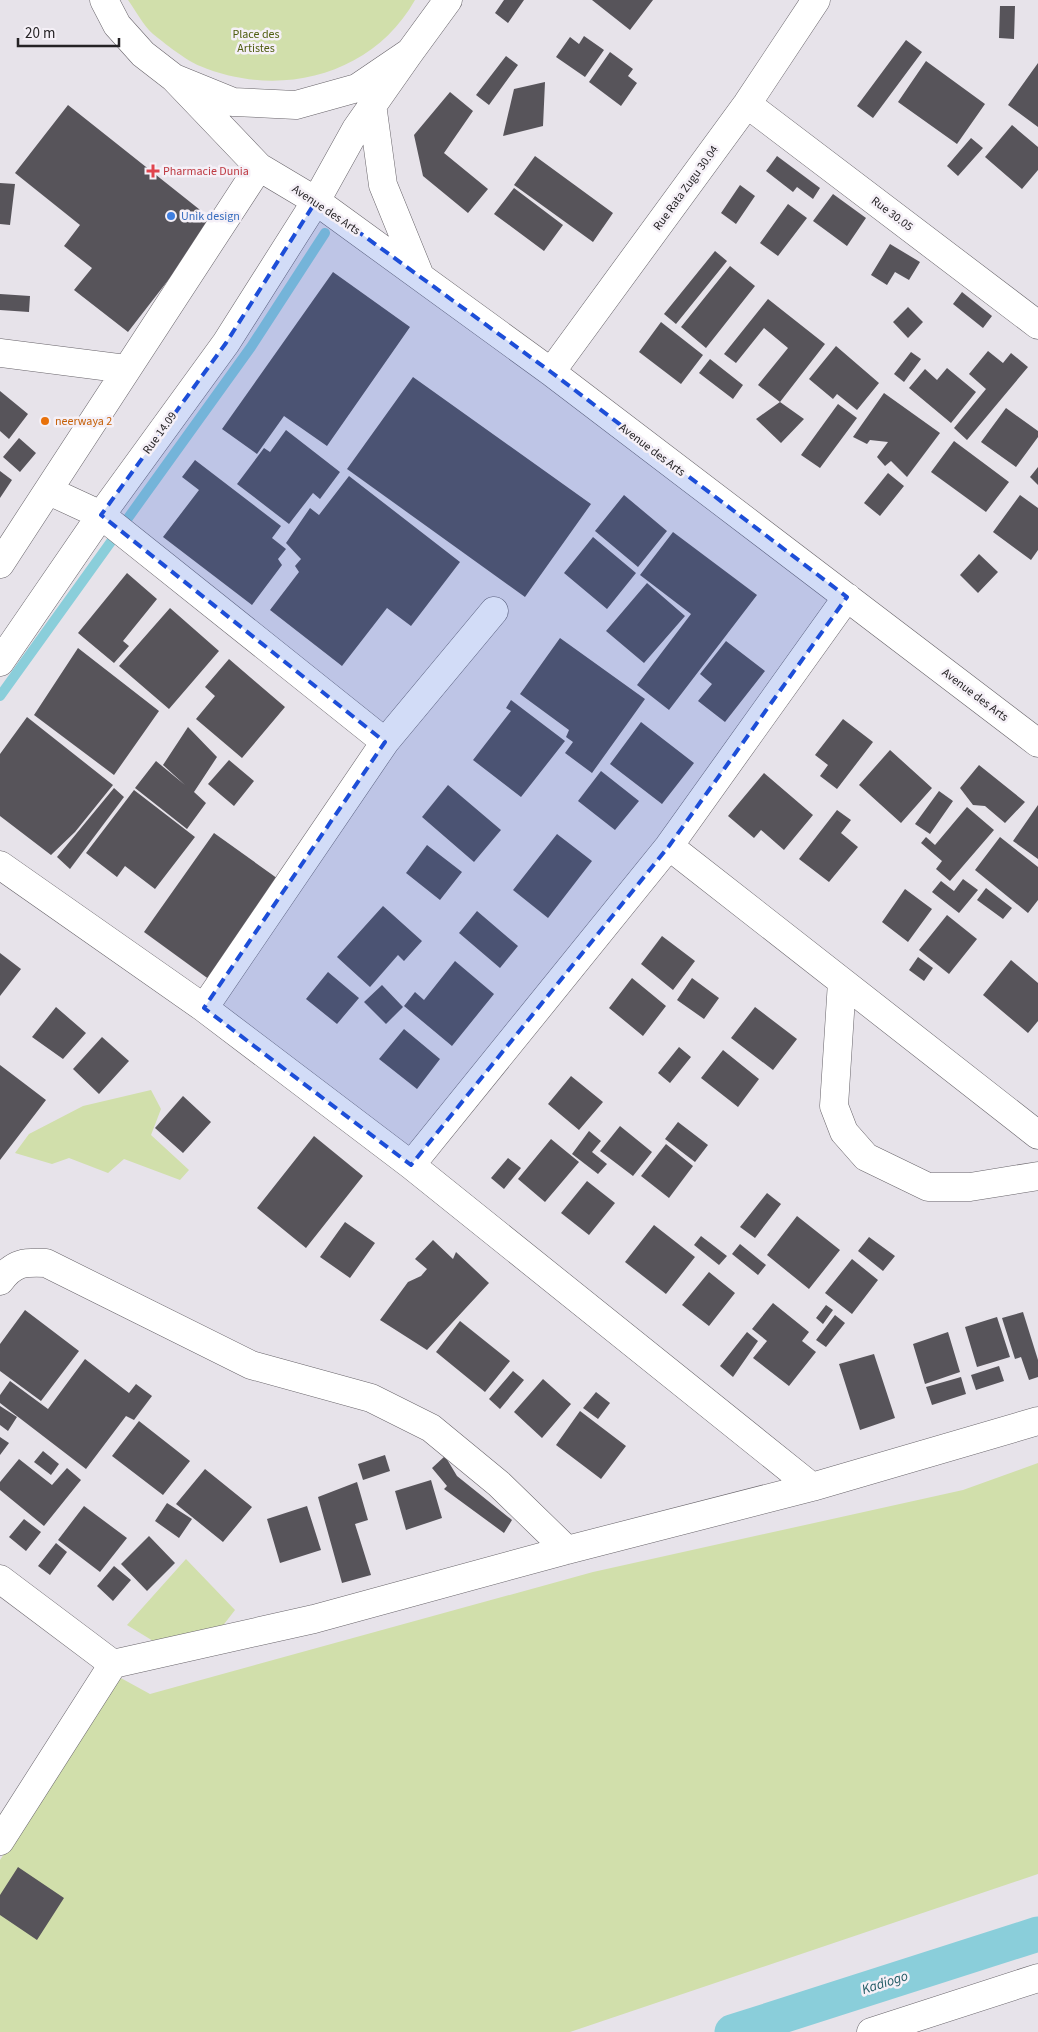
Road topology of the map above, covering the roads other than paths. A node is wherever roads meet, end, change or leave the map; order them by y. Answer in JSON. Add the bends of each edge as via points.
{"nodes":[{"id":1,"x":84,"y":0,"type":"edge"},
{"id":2,"x":104,"y":0,"type":"edge"},
{"id":3,"x":448,"y":0,"type":"edge"},
{"id":4,"x":816,"y":0,"type":"edge"},
{"id":5,"x":117,"y":25,"type":"junction"},
{"id":6,"x":410,"y":52,"type":"junction"},
{"id":7,"x":174,"y":78,"type":"junction"},
{"id":8,"x":372,"y":104,"type":"junction"},
{"id":9,"x":747,"y":104,"type":"junction"},
{"id":10,"x":259,"y":167,"type":"junction"},
{"id":11,"x":316,"y":201,"type":"junction"},
{"id":12,"x":420,"y":276,"type":"junction"},
{"id":13,"x":1038,"y":325,"type":"edge"},
{"id":14,"x":0,"y":352,"type":"edge"},
{"id":15,"x":126,"y":369,"type":"junction"},
{"id":16,"x":551,"y":372,"type":"junction"},
{"id":17,"x":49,"y":491,"type":"junction"},
{"id":18,"x":101,"y":515,"type":"junction"},
{"id":19,"x":0,"y":564,"type":"edge"},
{"id":20,"x":847,"y":597,"type":"junction"},
{"id":21,"x":494,"y":611,"type":"dead end"},
{"id":22,"x":0,"y":662,"type":"edge"},
{"id":23,"x":385,"y":742,"type":"junction"},
{"id":24,"x":1038,"y":742,"type":"edge"},
{"id":25,"x":669,"y":846,"type":"junction"},
{"id":26,"x":0,"y":865,"type":"edge"},
{"id":27,"x":842,"y":982,"type":"junction"},
{"id":28,"x":204,"y":1008,"type":"junction"},
{"id":29,"x":1038,"y":1135,"type":"edge"},
{"id":30,"x":411,"y":1166,"type":"junction"},
{"id":31,"x":1038,"y":1176,"type":"edge"},
{"id":32,"x":0,"y":1280,"type":"edge"},
{"id":33,"x":1038,"y":1421,"type":"edge"},
{"id":34,"x":812,"y":1487,"type":"junction"},
{"id":35,"x":567,"y":1550,"type":"junction"},
{"id":36,"x":0,"y":1579,"type":"edge"},
{"id":37,"x":113,"y":1664,"type":"junction"},
{"id":38,"x":0,"y":1841,"type":"edge"},
{"id":39,"x":1038,"y":1978,"type":"edge"},
{"id":40,"x":870,"y":2032,"type":"edge"}],
"edges":[{"from":1,"to":5,"type":"street"},
{"from":2,"to":5,"type":"street"},
{"from":3,"to":6,"type":"street"},
{"from":4,"to":9,"type":"street","name":"Rue Rata Zugu 30.04"},
{"from":5,"to":7,"type":"street","via":[[143,54]]},
{"from":6,"to":7,"type":"street","via":[[357,88],[296,105],[233,102]]},
{"from":6,"to":8,"type":"street","name":"Rue 14.09"},
{"from":7,"to":10,"type":"street","name":"Avenue des Arts"},
{"from":8,"to":11,"type":"street","name":"Rue 14.09"},
{"from":8,"to":12,"type":"street","via":[[384,185]]},
{"from":9,"to":13,"type":"street","name":"Rue 30.05"},
{"from":9,"to":16,"type":"street","name":"Rue Rata Zugu 30.04"},
{"from":10,"to":11,"type":"street","name":"Avenue des Arts"},
{"from":10,"to":15,"type":"street"},
{"from":11,"to":12,"type":"street","name":"Avenue des Arts"},
{"from":11,"to":18,"type":"street","name":"Rue 14.09","via":[[226,343]]},
{"from":12,"to":16,"type":"street","name":"Avenue des Arts"},
{"from":14,"to":15,"type":"street"},
{"from":15,"to":17,"type":"street"},
{"from":16,"to":20,"type":"street","name":"Avenue des Arts"},
{"from":17,"to":18,"type":"street"},
{"from":17,"to":19,"type":"street"},
{"from":18,"to":22,"type":"street","name":"Rue 14.09"},
{"from":18,"to":23,"type":"street"},
{"from":20,"to":24,"type":"street","name":"Avenue des Arts"},
{"from":20,"to":25,"type":"street"},
{"from":21,"to":23,"type":"street"},
{"from":23,"to":28,"type":"street"},
{"from":25,"to":27,"type":"street"},
{"from":25,"to":30,"type":"street"},
{"from":26,"to":28,"type":"street"},
{"from":27,"to":29,"type":"street"},
{"from":27,"to":31,"type":"street","via":[[834,1106],[844,1132],[866,1157],[928,1187],[970,1187]]},
{"from":28,"to":30,"type":"street"},
{"from":30,"to":34,"type":"street"},
{"from":32,"to":35,"type":"street","via":[[7,1271],[24,1262],[46,1263],[251,1365],[371,1398],[431,1428],[499,1484]]},
{"from":33,"to":34,"type":"street"},
{"from":34,"to":35,"type":"street"},
{"from":35,"to":37,"type":"street","via":[[314,1619]]},
{"from":36,"to":37,"type":"street"},
{"from":37,"to":38,"type":"street"},
{"from":39,"to":40,"type":"street"}]}
